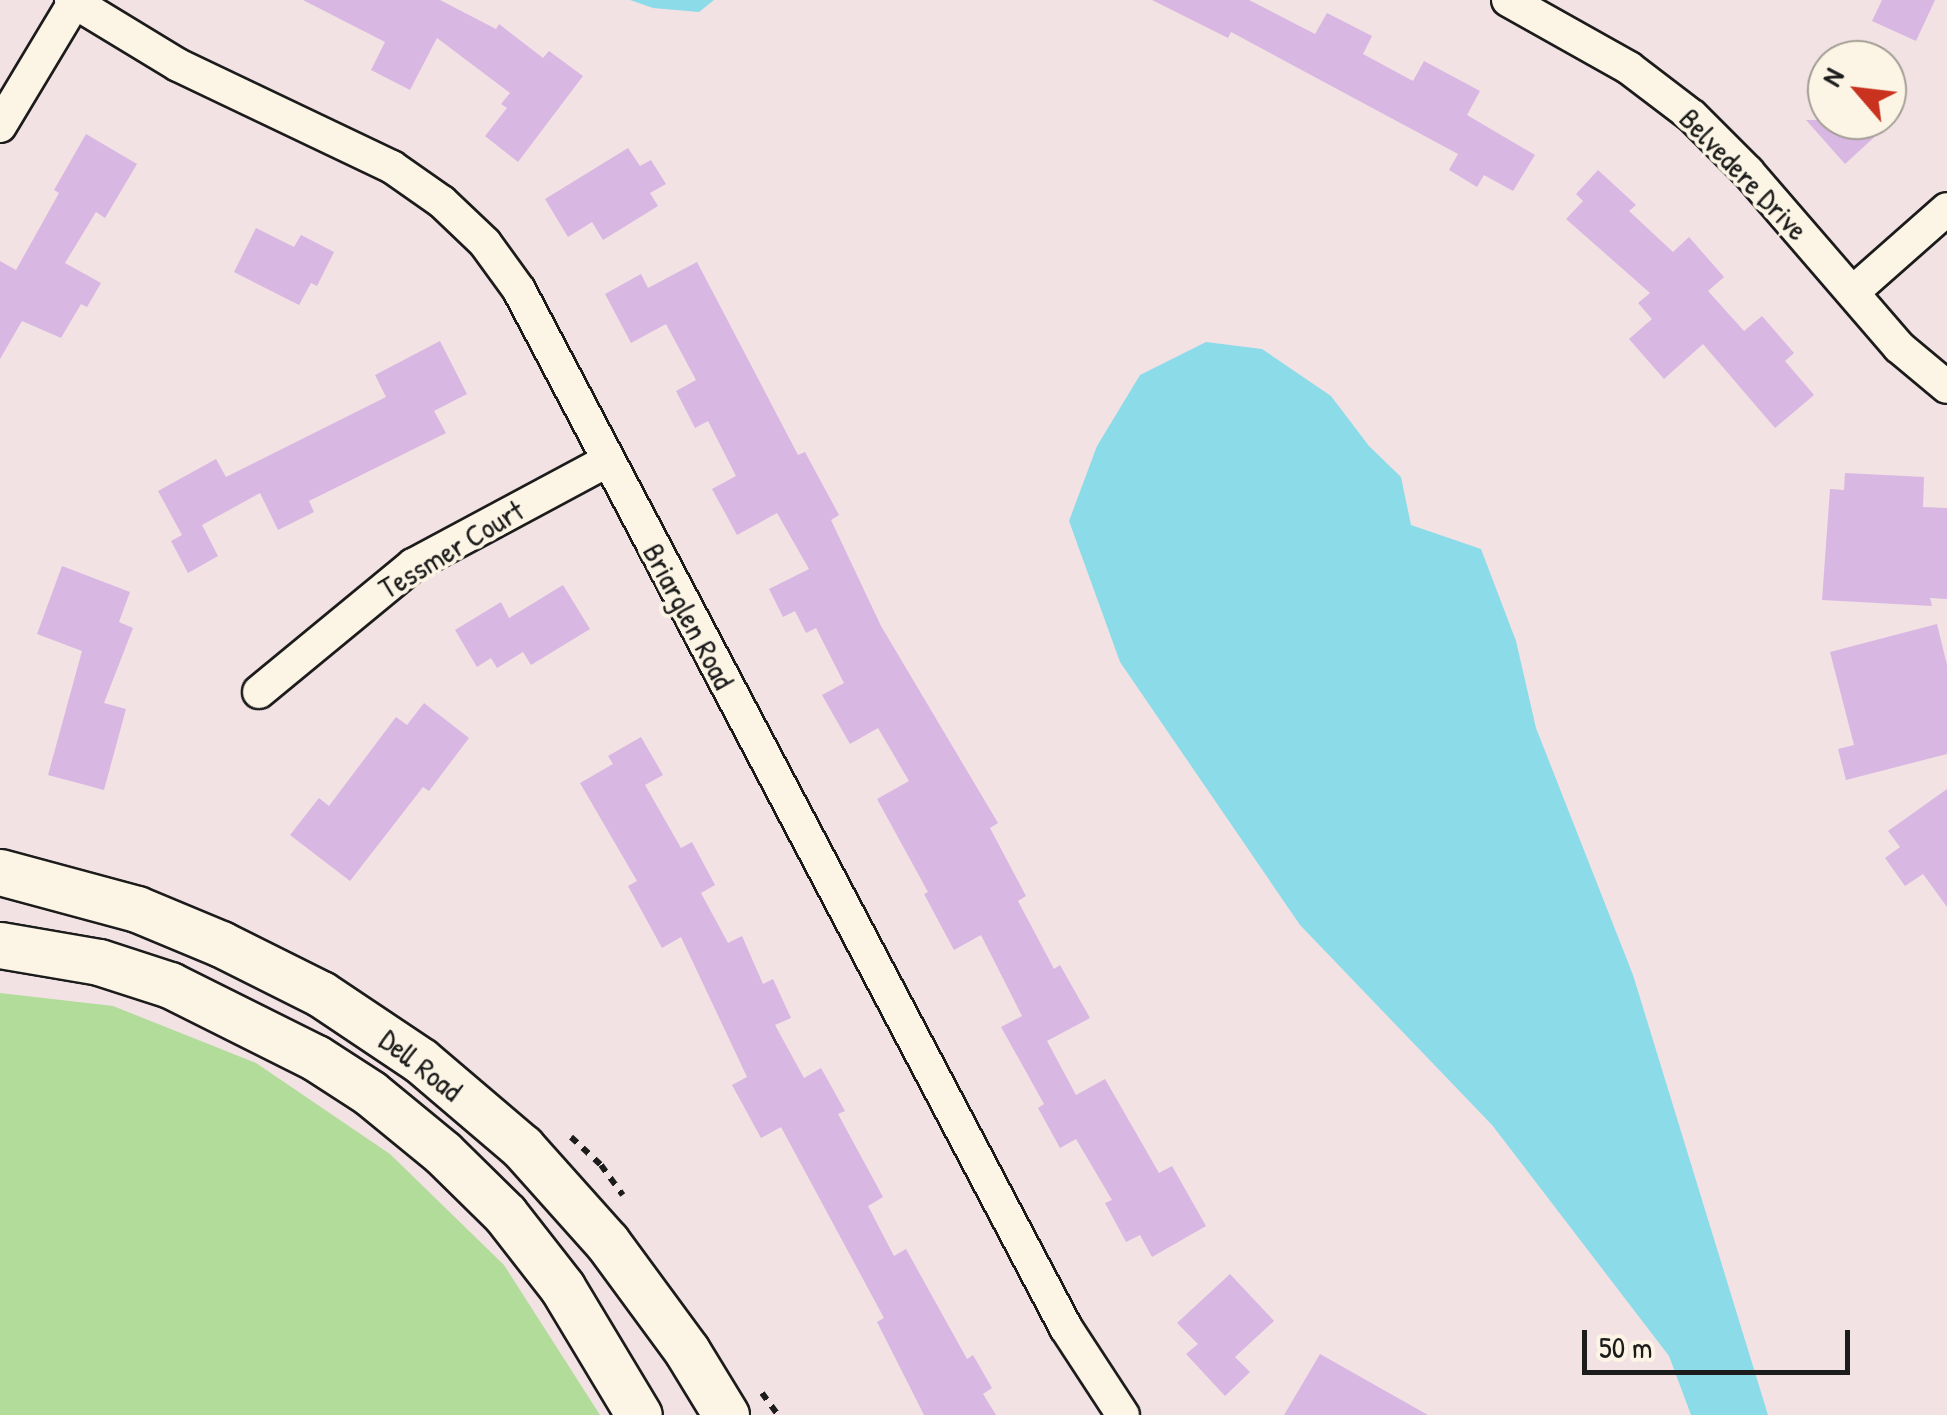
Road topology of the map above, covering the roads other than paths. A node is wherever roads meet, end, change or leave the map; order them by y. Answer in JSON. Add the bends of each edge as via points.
{"nodes":[{"id":1,"x":1508,"y":0,"type":"edge"},
{"id":2,"x":72,"y":1,"type":"edge"},
{"id":3,"x":0,"y":126,"type":"edge"},
{"id":4,"x":1947,"y":210,"type":"edge"},
{"id":5,"x":1853,"y":292,"type":"junction"},
{"id":6,"x":1947,"y":387,"type":"edge"},
{"id":7,"x":607,"y":461,"type":"junction"},
{"id":8,"x":259,"y":692,"type":"dead end"},
{"id":9,"x":0,"y":872,"type":"edge"},
{"id":10,"x":0,"y":945,"type":"edge"},
{"id":11,"x":639,"y":1415,"type":"edge"},
{"id":12,"x":726,"y":1415,"type":"edge"},
{"id":13,"x":1123,"y":1415,"type":"edge"}],
"edges":[{"from":1,"to":5,"type":"street","name":"Belvedere Drive","via":[[1629,68],[1692,116]]},
{"from":2,"to":3,"type":"street"},
{"from":2,"to":7,"type":"street","name":"Briarglen Road","via":[[178,65],[392,168],[442,202],[485,242],[519,290]]},
{"from":4,"to":5,"type":"street"},
{"from":5,"to":6,"type":"street","name":"Belvedere Drive","via":[[1899,347]]},
{"from":7,"to":8,"type":"street","name":"Tessmer Court","via":[[413,566]]},
{"from":7,"to":13,"type":"street","name":"Briarglen Road","via":[[1066,1328]]},
{"from":9,"to":12,"type":"main road","name":"Dell Road","via":[[137,909],[221,944],[321,994],[422,1061],[522,1148],[607,1242]]},
{"from":10,"to":11,"type":"main road","name":"Dell Road","via":[[99,962],[170,985],[316,1058],[370,1093],[505,1214],[562,1287]]}]}
